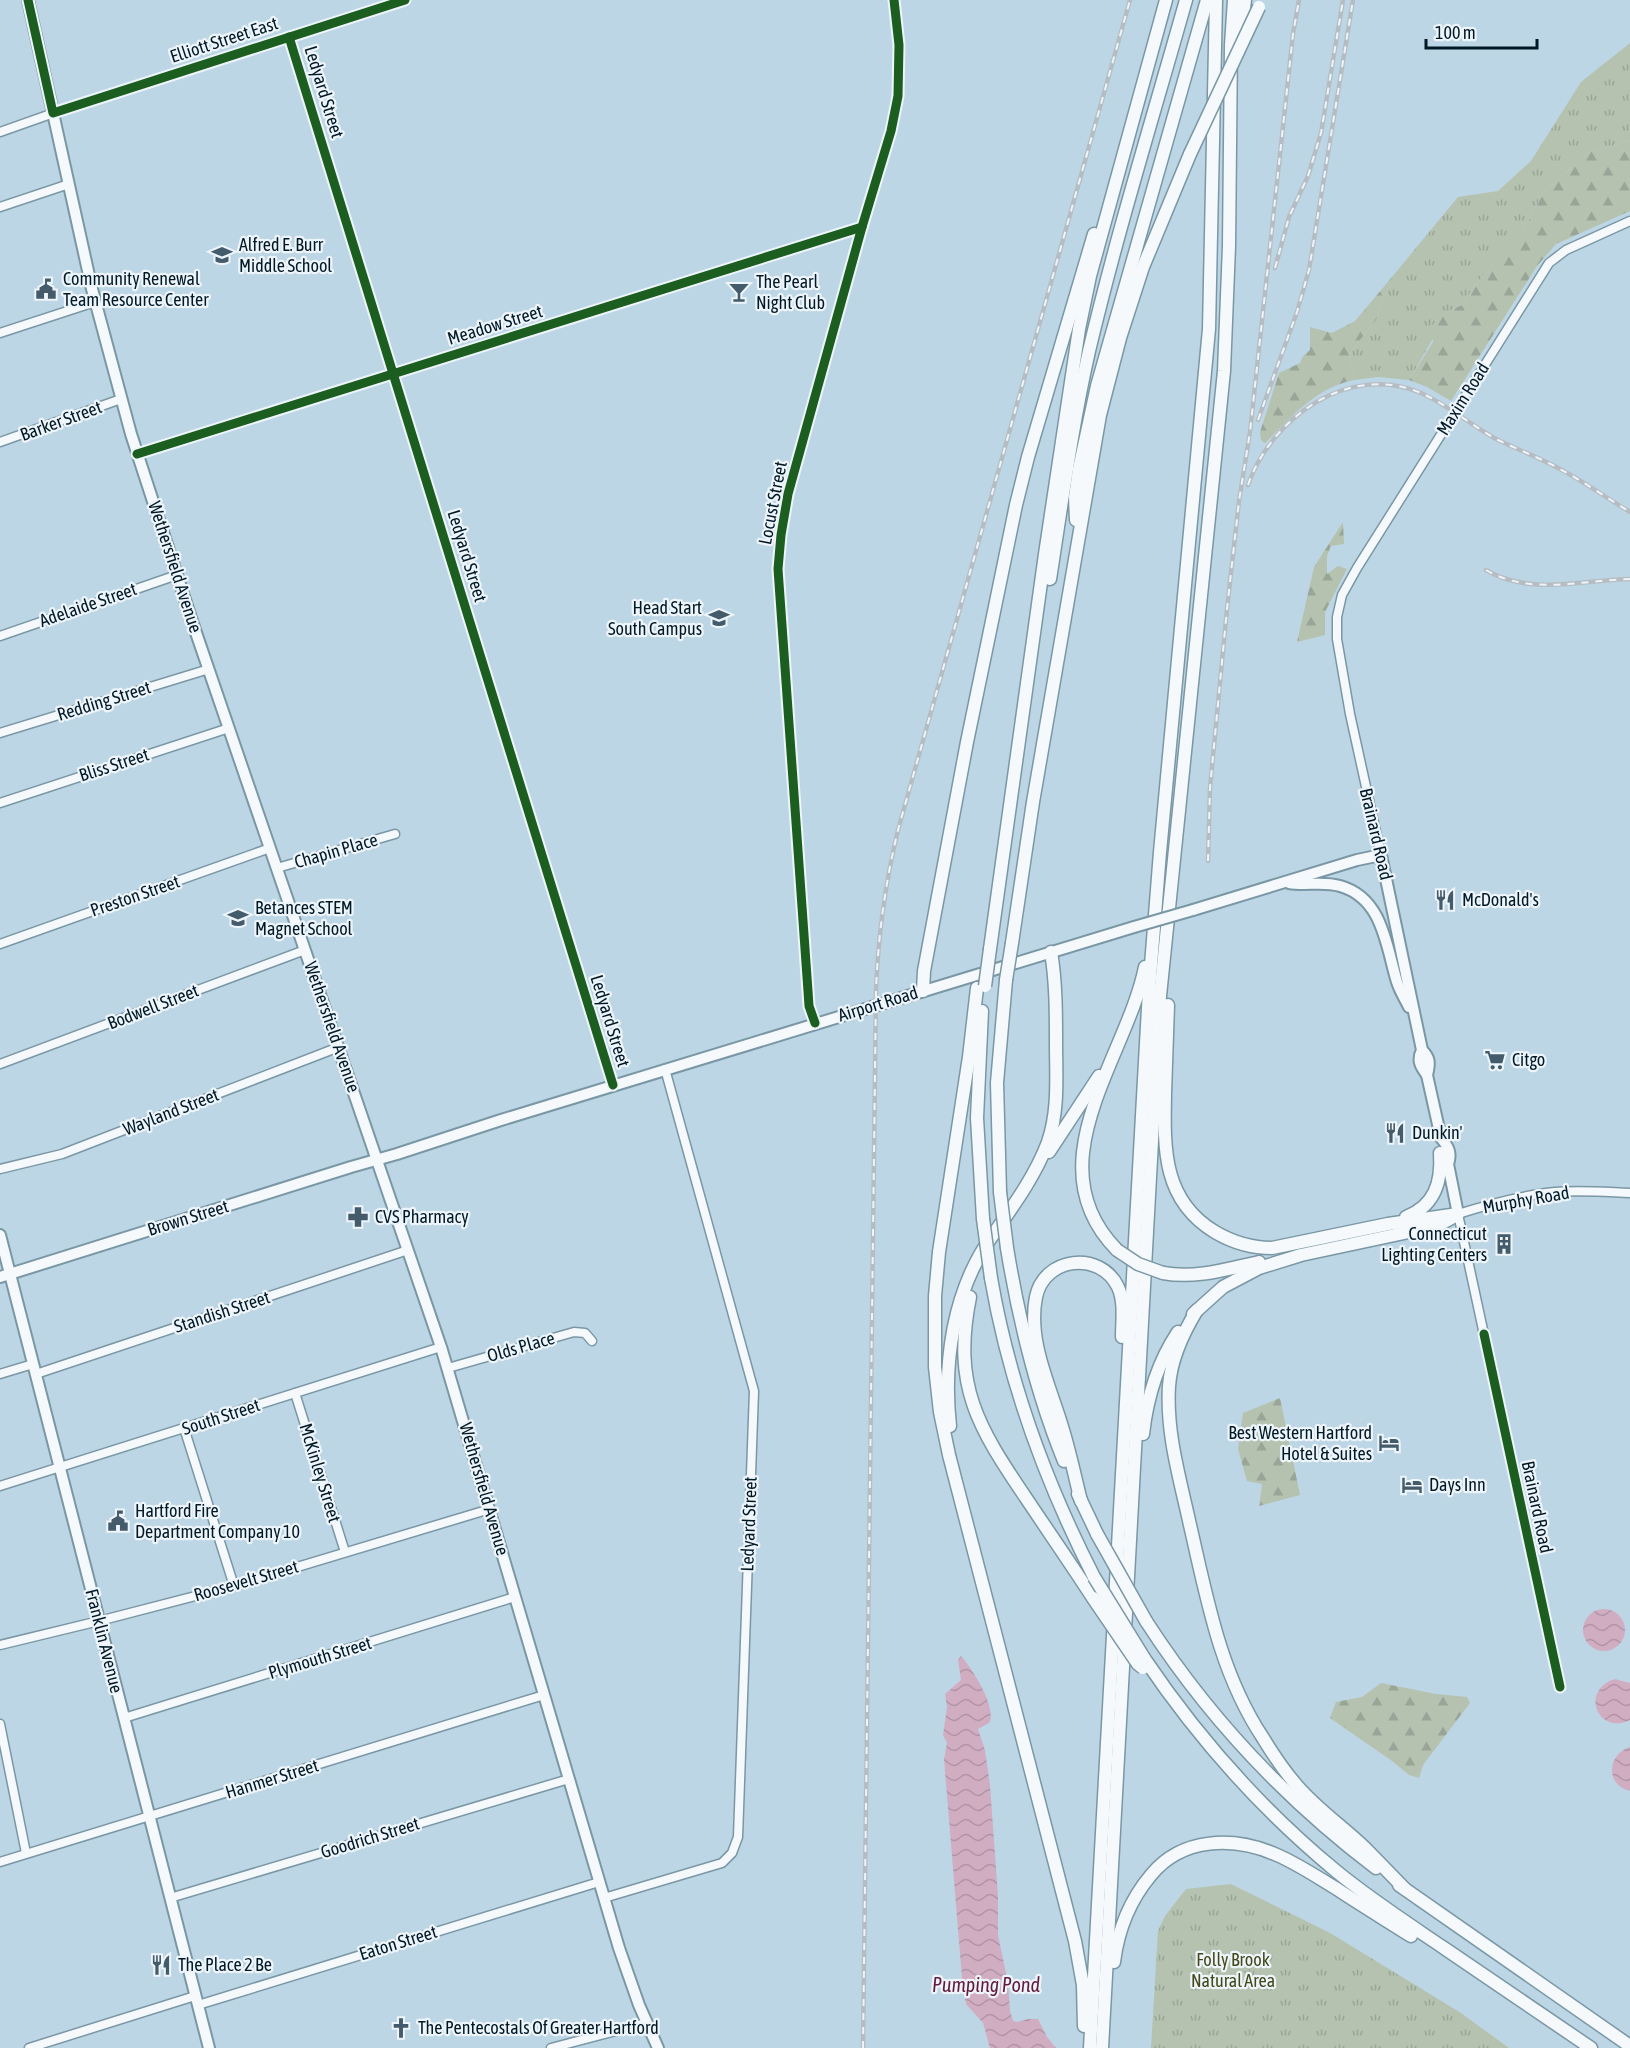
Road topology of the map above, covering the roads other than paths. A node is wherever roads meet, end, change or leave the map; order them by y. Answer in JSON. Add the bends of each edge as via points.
{"nodes":[{"id":1,"x":28,"y":0,"type":"edge"},
{"id":2,"x":405,"y":0,"type":"edge"},
{"id":3,"x":894,"y":0,"type":"edge"},
{"id":4,"x":1166,"y":0,"type":"edge"},
{"id":5,"x":1186,"y":0,"type":"edge"},
{"id":6,"x":1207,"y":0,"type":"edge"},
{"id":7,"x":1216,"y":0,"type":"edge"},
{"id":8,"x":1234,"y":0,"type":"edge"},
{"id":9,"x":1245,"y":0,"type":"edge"},
{"id":10,"x":384,"y":3,"type":"edge"},
{"id":11,"x":1261,"y":3,"type":"edge"},
{"id":12,"x":290,"y":37,"type":"junction"},
{"id":13,"x":53,"y":113,"type":"junction"},
{"id":14,"x":0,"y":132,"type":"edge"},
{"id":15,"x":1130,"y":132,"type":"junction"},
{"id":16,"x":1230,"y":152,"type":"junction"},
{"id":17,"x":69,"y":184,"type":"junction"},
{"id":18,"x":0,"y":207,"type":"edge"},
{"id":19,"x":1630,"y":221,"type":"edge"},
{"id":20,"x":862,"y":227,"type":"junction"},
{"id":21,"x":95,"y":302,"type":"junction"},
{"id":22,"x":0,"y":333,"type":"edge"},
{"id":23,"x":393,"y":374,"type":"junction"},
{"id":24,"x":121,"y":399,"type":"junction"},
{"id":25,"x":0,"y":442,"type":"edge"},
{"id":26,"x":138,"y":454,"type":"junction"},
{"id":27,"x":1077,"y":545,"type":"junction"},
{"id":28,"x":177,"y":575,"type":"junction"},
{"id":29,"x":1337,"y":617,"type":"joint"},
{"id":30,"x":0,"y":636,"type":"edge"},
{"id":31,"x":1031,"y":655,"type":"junction"},
{"id":32,"x":209,"y":669,"type":"junction"},
{"id":33,"x":229,"y":728,"type":"junction"},
{"id":34,"x":0,"y":733,"type":"edge"},
{"id":35,"x":0,"y":803,"type":"edge"},
{"id":36,"x":1162,"y":832,"type":"junction"},
{"id":37,"x":395,"y":834,"type":"dead end"},
{"id":38,"x":270,"y":848,"type":"junction"},
{"id":39,"x":1381,"y":855,"type":"junction"},
{"id":40,"x":277,"y":868,"type":"junction"},
{"id":41,"x":1286,"y":882,"type":"junction"},
{"id":42,"x":1165,"y":941,"type":"junction"},
{"id":43,"x":0,"y":944,"type":"edge"},
{"id":44,"x":305,"y":950,"type":"junction"},
{"id":45,"x":1051,"y":952,"type":"junction"},
{"id":46,"x":981,"y":987,"type":"junction"},
{"id":47,"x":923,"y":991,"type":"junction"},
{"id":48,"x":815,"y":1023,"type":"junction"},
{"id":49,"x":1416,"y":1023,"type":"junction"},
{"id":50,"x":339,"y":1047,"type":"junction"},
{"id":51,"x":1110,"y":1059,"type":"junction"},
{"id":52,"x":0,"y":1064,"type":"edge"},
{"id":53,"x":665,"y":1069,"type":"junction"},
{"id":54,"x":613,"y":1085,"type":"junction"},
{"id":55,"x":1441,"y":1138,"type":"junction"},
{"id":56,"x":1440,"y":1153,"type":"junction"},
{"id":57,"x":377,"y":1160,"type":"junction"},
{"id":58,"x":1448,"y":1164,"type":"junction"},
{"id":59,"x":0,"y":1169,"type":"edge"},
{"id":60,"x":1034,"y":1172,"type":"junction"},
{"id":61,"x":1630,"y":1193,"type":"edge"},
{"id":62,"x":1458,"y":1214,"type":"junction"},
{"id":63,"x":1388,"y":1224,"type":"junction"},
{"id":64,"x":999,"y":1227,"type":"junction"},
{"id":65,"x":0,"y":1235,"type":"edge"},
{"id":66,"x":408,"y":1250,"type":"junction"},
{"id":67,"x":1301,"y":1255,"type":"junction"},
{"id":68,"x":5,"y":1276,"type":"edge"},
{"id":69,"x":1197,"y":1310,"type":"junction"},
{"id":70,"x":592,"y":1341,"type":"dead end"},
{"id":71,"x":441,"y":1347,"type":"junction"},
{"id":72,"x":448,"y":1368,"type":"junction"},
{"id":73,"x":34,"y":1369,"type":"junction"},
{"id":74,"x":0,"y":1374,"type":"edge"},
{"id":75,"x":295,"y":1393,"type":"junction"},
{"id":76,"x":184,"y":1428,"type":"junction"},
{"id":77,"x":60,"y":1468,"type":"junction"},
{"id":78,"x":0,"y":1486,"type":"edge"},
{"id":79,"x":1127,"y":1497,"type":"junction"},
{"id":80,"x":1081,"y":1501,"type":"junction"},
{"id":81,"x":490,"y":1509,"type":"junction"},
{"id":82,"x":970,"y":1536,"type":"junction"},
{"id":83,"x":345,"y":1552,"type":"junction"},
{"id":84,"x":234,"y":1586,"type":"junction"},
{"id":85,"x":515,"y":1597,"type":"junction"},
{"id":86,"x":99,"y":1621,"type":"junction"},
{"id":87,"x":0,"y":1645,"type":"edge"},
{"id":88,"x":1144,"y":1663,"type":"junction"},
{"id":89,"x":1560,"y":1687,"type":"dead end"},
{"id":90,"x":544,"y":1695,"type":"junction"},
{"id":91,"x":124,"y":1718,"type":"junction"},
{"id":92,"x":0,"y":1725,"type":"edge"},
{"id":93,"x":4,"y":1767,"type":"edge"},
{"id":94,"x":569,"y":1779,"type":"junction"},
{"id":95,"x":149,"y":1816,"type":"junction"},
{"id":96,"x":26,"y":1853,"type":"junction"},
{"id":97,"x":0,"y":1862,"type":"edge"},
{"id":98,"x":599,"y":1882,"type":"junction"},
{"id":99,"x":1405,"y":1889,"type":"junction"},
{"id":100,"x":170,"y":1898,"type":"junction"},
{"id":101,"x":604,"y":1898,"type":"junction"},
{"id":102,"x":1456,"y":1956,"type":"junction"},
{"id":103,"x":197,"y":2000,"type":"junction"},
{"id":104,"x":646,"y":2023,"type":"junction"},
{"id":105,"x":1098,"y":2046,"type":"edge"},
{"id":106,"x":1630,"y":2046,"type":"edge"},
{"id":107,"x":29,"y":2048,"type":"edge"},
{"id":108,"x":209,"y":2048,"type":"edge"},
{"id":109,"x":552,"y":2048,"type":"edge"},
{"id":110,"x":658,"y":2048,"type":"edge"},
{"id":111,"x":1084,"y":2048,"type":"edge"},
{"id":112,"x":1591,"y":2048,"type":"edge"}],
"edges":[{"from":1,"to":13,"type":"main road","name":"Wethersfield Avenue"},
{"from":2,"to":10,"type":"street","name":"Elliott Street East"},
{"from":3,"to":20,"type":"street","name":"Locust Street","via":[[899,45],[898,96]]},
{"from":4,"to":15,"type":"highway"},
{"from":5,"to":31,"type":"highway","via":[[1091,344],[1047,596]]},
{"from":6,"to":27,"type":"highway","via":[[1091,410],[1075,497]]},
{"from":7,"to":36,"type":"highway","via":[[1209,341]]},
{"from":8,"to":16,"type":"highway"},
{"from":9,"to":16,"type":"highway","via":[[1238,57],[1238,114]]},
{"from":10,"to":12,"type":"street","name":"Elliott Street East"},
{"from":11,"to":27,"type":"highway","bridge":true,"via":[[1190,154],[1151,247],[1120,338],[1100,415]]},
{"from":12,"to":13,"type":"street","name":"Elliott Street East"},
{"from":12,"to":23,"type":"street","name":"Ledyard Street"},
{"from":13,"to":14,"type":"street","name":"Elliott Street East"},
{"from":13,"to":17,"type":"main road","name":"Wethersfield Avenue"},
{"from":15,"to":31,"type":"highway","via":[[1079,329]]},
{"from":15,"to":47,"type":"highway","via":[[1111,174],[1018,496],[967,742]]},
{"from":16,"to":42,"type":"highway","via":[[1223,389]]},
{"from":17,"to":18,"type":"street"},
{"from":17,"to":21,"type":"main road","name":"Wethersfield Avenue"},
{"from":19,"to":29,"type":"street","name":"Maxim Road","via":[[1566,250],[1549,262],[1356,570],[1342,596]]},
{"from":20,"to":23,"type":"street","name":"Meadow Street"},
{"from":20,"to":48,"type":"street","name":"Locust Street","via":[[788,495],[778,569],[809,1006]]},
{"from":21,"to":22,"type":"street"},
{"from":21,"to":24,"type":"main road","name":"Wethersfield Avenue"},
{"from":23,"to":26,"type":"street","name":"Meadow Street"},
{"from":23,"to":54,"type":"street","name":"Ledyard Street"},
{"from":24,"to":25,"type":"street","name":"Barker Street"},
{"from":24,"to":26,"type":"main road","name":"Wethersfield Avenue"},
{"from":26,"to":28,"type":"main road","name":"Wethersfield Avenue"},
{"from":27,"to":80,"type":"highway","bridge":true,"via":[[1006,980],[998,1083],[1000,1192],[1022,1329],[1037,1384]]},
{"from":28,"to":30,"type":"street","name":"Adelaide Street"},
{"from":28,"to":32,"type":"main road","name":"Wethersfield Avenue"},
{"from":29,"to":39,"type":"street","name":"Brainard Road","via":[[1340,664]]},
{"from":31,"to":46,"type":"highway","bridge":true,"via":[[997,901]]},
{"from":32,"to":33,"type":"main road","name":"Wethersfield Avenue"},
{"from":32,"to":34,"type":"street","name":"Redding Street"},
{"from":33,"to":35,"type":"street","name":"Bliss Street"},
{"from":33,"to":38,"type":"main road","name":"Wethersfield Avenue"},
{"from":36,"to":51,"type":"highway","via":[[1155,861],[1143,976],[1134,1008]]},
{"from":36,"to":79,"type":"highway","via":[[1149,990]]},
{"from":37,"to":40,"type":"street","name":"Chapin Place"},
{"from":38,"to":40,"type":"main road","name":"Wethersfield Avenue"},
{"from":38,"to":43,"type":"street","name":"Preston Street"},
{"from":39,"to":41,"type":"main road","name":"Airport Road"},
{"from":39,"to":49,"type":"main road","name":"Brainard Road"},
{"from":40,"to":44,"type":"main road","name":"Wethersfield Avenue"},
{"from":41,"to":45,"type":"main road","name":"Airport Road","bridge":true},
{"from":41,"to":49,"type":"main road","via":[[1338,885],[1367,902],[1380,922],[1398,985]]},
{"from":42,"to":63,"type":"highway","via":[[1166,1154],[1172,1180],[1189,1209],[1221,1235],[1267,1248]]},
{"from":42,"to":79,"type":"highway"},
{"from":44,"to":50,"type":"main road","name":"Wethersfield Avenue"},
{"from":44,"to":52,"type":"street","name":"Bodwell Street"},
{"from":45,"to":47,"type":"main road","name":"Airport Road"},
{"from":45,"to":60,"type":"highway","via":[[1056,989],[1056,1106],[1048,1141]]},
{"from":46,"to":82,"type":"highway","via":[[937,1264],[934,1322],[942,1426]]},
{"from":46,"to":88,"type":"highway","bridge":true,"via":[[976,1118],[983,1219],[1008,1358],[1031,1433],[1061,1509],[1094,1577]]},
{"from":47,"to":48,"type":"main road","name":"Airport Road"},
{"from":48,"to":53,"type":"main road","name":"Airport Road"},
{"from":49,"to":55,"type":"main road","name":"Brainard Road","via":[[1422,1050],[1418,1056],[1427,1075]]},
{"from":50,"to":57,"type":"main road","name":"Wethersfield Avenue"},
{"from":50,"to":59,"type":"street","name":"Wayland Street","via":[[62,1154]]},
{"from":51,"to":60,"type":"highway"},
{"from":51,"to":67,"type":"highway","bridge":true,"via":[[1088,1122],[1082,1163],[1094,1217],[1118,1250],[1137,1264],[1163,1274],[1183,1276]]},
{"from":53,"to":54,"type":"main road","name":"Airport Road"},
{"from":53,"to":101,"type":"street","name":"Ledyard Street","via":[[754,1391],[738,1837],[732,1853],[722,1863]]},
{"from":54,"to":57,"type":"main road","name":"Airport Road"},
{"from":55,"to":56,"type":"main road","name":"Brainard Road"},
{"from":55,"to":58,"type":"main road","name":"Brainard Road","via":[[1451,1157]]},
{"from":56,"to":58,"type":"main road","name":"Brainard Road"},
{"from":56,"to":63,"type":"highway","via":[[1438,1187],[1430,1201],[1413,1214]]},
{"from":57,"to":66,"type":"main road","name":"Wethersfield Avenue"},
{"from":57,"to":68,"type":"main road","name":"Brown Street"},
{"from":58,"to":62,"type":"main road","name":"Brainard Road"},
{"from":60,"to":64,"type":"highway"},
{"from":61,"to":62,"type":"street","name":"Murphy Road","via":[[1548,1193]]},
{"from":62,"to":63,"type":"highway"},
{"from":62,"to":67,"type":"highway","via":[[1437,1226]]},
{"from":62,"to":89,"type":"street","name":"Brainard Road"},
{"from":64,"to":82,"type":"highway","via":[[965,1288],[948,1366],[950,1434]]},
{"from":64,"to":88,"type":"highway","bridge":true,"via":[[974,1280],[966,1313],[964,1350],[970,1397],[997,1455],[1138,1664]]},
{"from":65,"to":68,"type":"main road","name":"Franklin Avenue"},
{"from":66,"to":71,"type":"main road","name":"Wethersfield Avenue"},
{"from":66,"to":73,"type":"street","name":"Standish Street"},
{"from":67,"to":69,"type":"highway","via":[[1240,1277]]},
{"from":68,"to":73,"type":"main road","name":"Franklin Avenue"},
{"from":69,"to":79,"type":"highway","via":[[1173,1340],[1155,1379],[1140,1464]]},
{"from":69,"to":99,"type":"highway","via":[[1175,1357],[1169,1385],[1169,1420],[1222,1655],[1254,1724],[1292,1780]]},
{"from":70,"to":72,"type":"street","name":"Olds Place","via":[[585,1333],[574,1332]]},
{"from":71,"to":72,"type":"main road","name":"Wethersfield Avenue"},
{"from":71,"to":75,"type":"street","name":"South Street"},
{"from":72,"to":81,"type":"main road","name":"Wethersfield Avenue"},
{"from":73,"to":74,"type":"street","name":"Standish Street"},
{"from":73,"to":77,"type":"main road","name":"Franklin Avenue"},
{"from":75,"to":76,"type":"street","name":"South Street"},
{"from":75,"to":83,"type":"street","name":"McKinley Street"},
{"from":76,"to":77,"type":"street","name":"South Street"},
{"from":76,"to":84,"type":"street"},
{"from":77,"to":78,"type":"street","name":"South Street"},
{"from":77,"to":86,"type":"main road","name":"Franklin Avenue"},
{"from":79,"to":80,"type":"highway","via":[[1119,1465],[1121,1295],[1101,1268],[1077,1262],[1060,1266],[1044,1279],[1037,1293],[1035,1317],[1040,1357]]},
{"from":79,"to":105,"type":"highway"},
{"from":80,"to":99,"type":"highway","bridge":true,"via":[[1125,1587],[1201,1699],[1257,1764],[1331,1833]]},
{"from":81,"to":83,"type":"street","name":"Roosevelt Street"},
{"from":81,"to":85,"type":"main road","name":"Wethersfield Avenue"},
{"from":82,"to":111,"type":"highway","via":[[1075,1941],[1083,1985]]},
{"from":83,"to":84,"type":"street","name":"Roosevelt Street"},
{"from":84,"to":86,"type":"street","name":"Roosevelt Street"},
{"from":85,"to":90,"type":"main road","name":"Wethersfield Avenue"},
{"from":85,"to":91,"type":"street","name":"Plymouth Street"},
{"from":86,"to":87,"type":"street","name":"Roosevelt Street"},
{"from":86,"to":91,"type":"main road","name":"Franklin Avenue"},
{"from":88,"to":102,"type":"highway","via":[[1219,1757],[1301,1840],[1364,1893]]},
{"from":90,"to":94,"type":"main road","name":"Wethersfield Avenue"},
{"from":90,"to":95,"type":"street","name":"Hanmer Street"},
{"from":91,"to":95,"type":"main road","name":"Franklin Avenue"},
{"from":92,"to":93,"type":"street"},
{"from":93,"to":96,"type":"street"},
{"from":94,"to":98,"type":"main road","name":"Wethersfield Avenue"},
{"from":94,"to":100,"type":"street","name":"Goodrich Street"},
{"from":95,"to":96,"type":"street","name":"Hanmer Street"},
{"from":95,"to":100,"type":"main road","name":"Franklin Avenue"},
{"from":96,"to":97,"type":"street","name":"Hanmer Street"},
{"from":98,"to":101,"type":"main road","name":"Wethersfield Avenue"},
{"from":98,"to":103,"type":"street","name":"Eaton Street"},
{"from":99,"to":106,"type":"highway"},
{"from":100,"to":103,"type":"main road","name":"Franklin Avenue"},
{"from":101,"to":104,"type":"main road","name":"Wethersfield Avenue"},
{"from":102,"to":105,"type":"highway","via":[[1414,1938],[1279,1855],[1237,1844],[1194,1846],[1164,1861],[1142,1886],[1126,1913],[1115,1954],[1110,2018]]},
{"from":102,"to":112,"type":"highway"},
{"from":103,"to":107,"type":"street","name":"Eaton Street"},
{"from":103,"to":108,"type":"main road","name":"Franklin Avenue"},
{"from":104,"to":109,"type":"street"},
{"from":104,"to":110,"type":"main road","name":"Wethersfield Avenue"}]}
